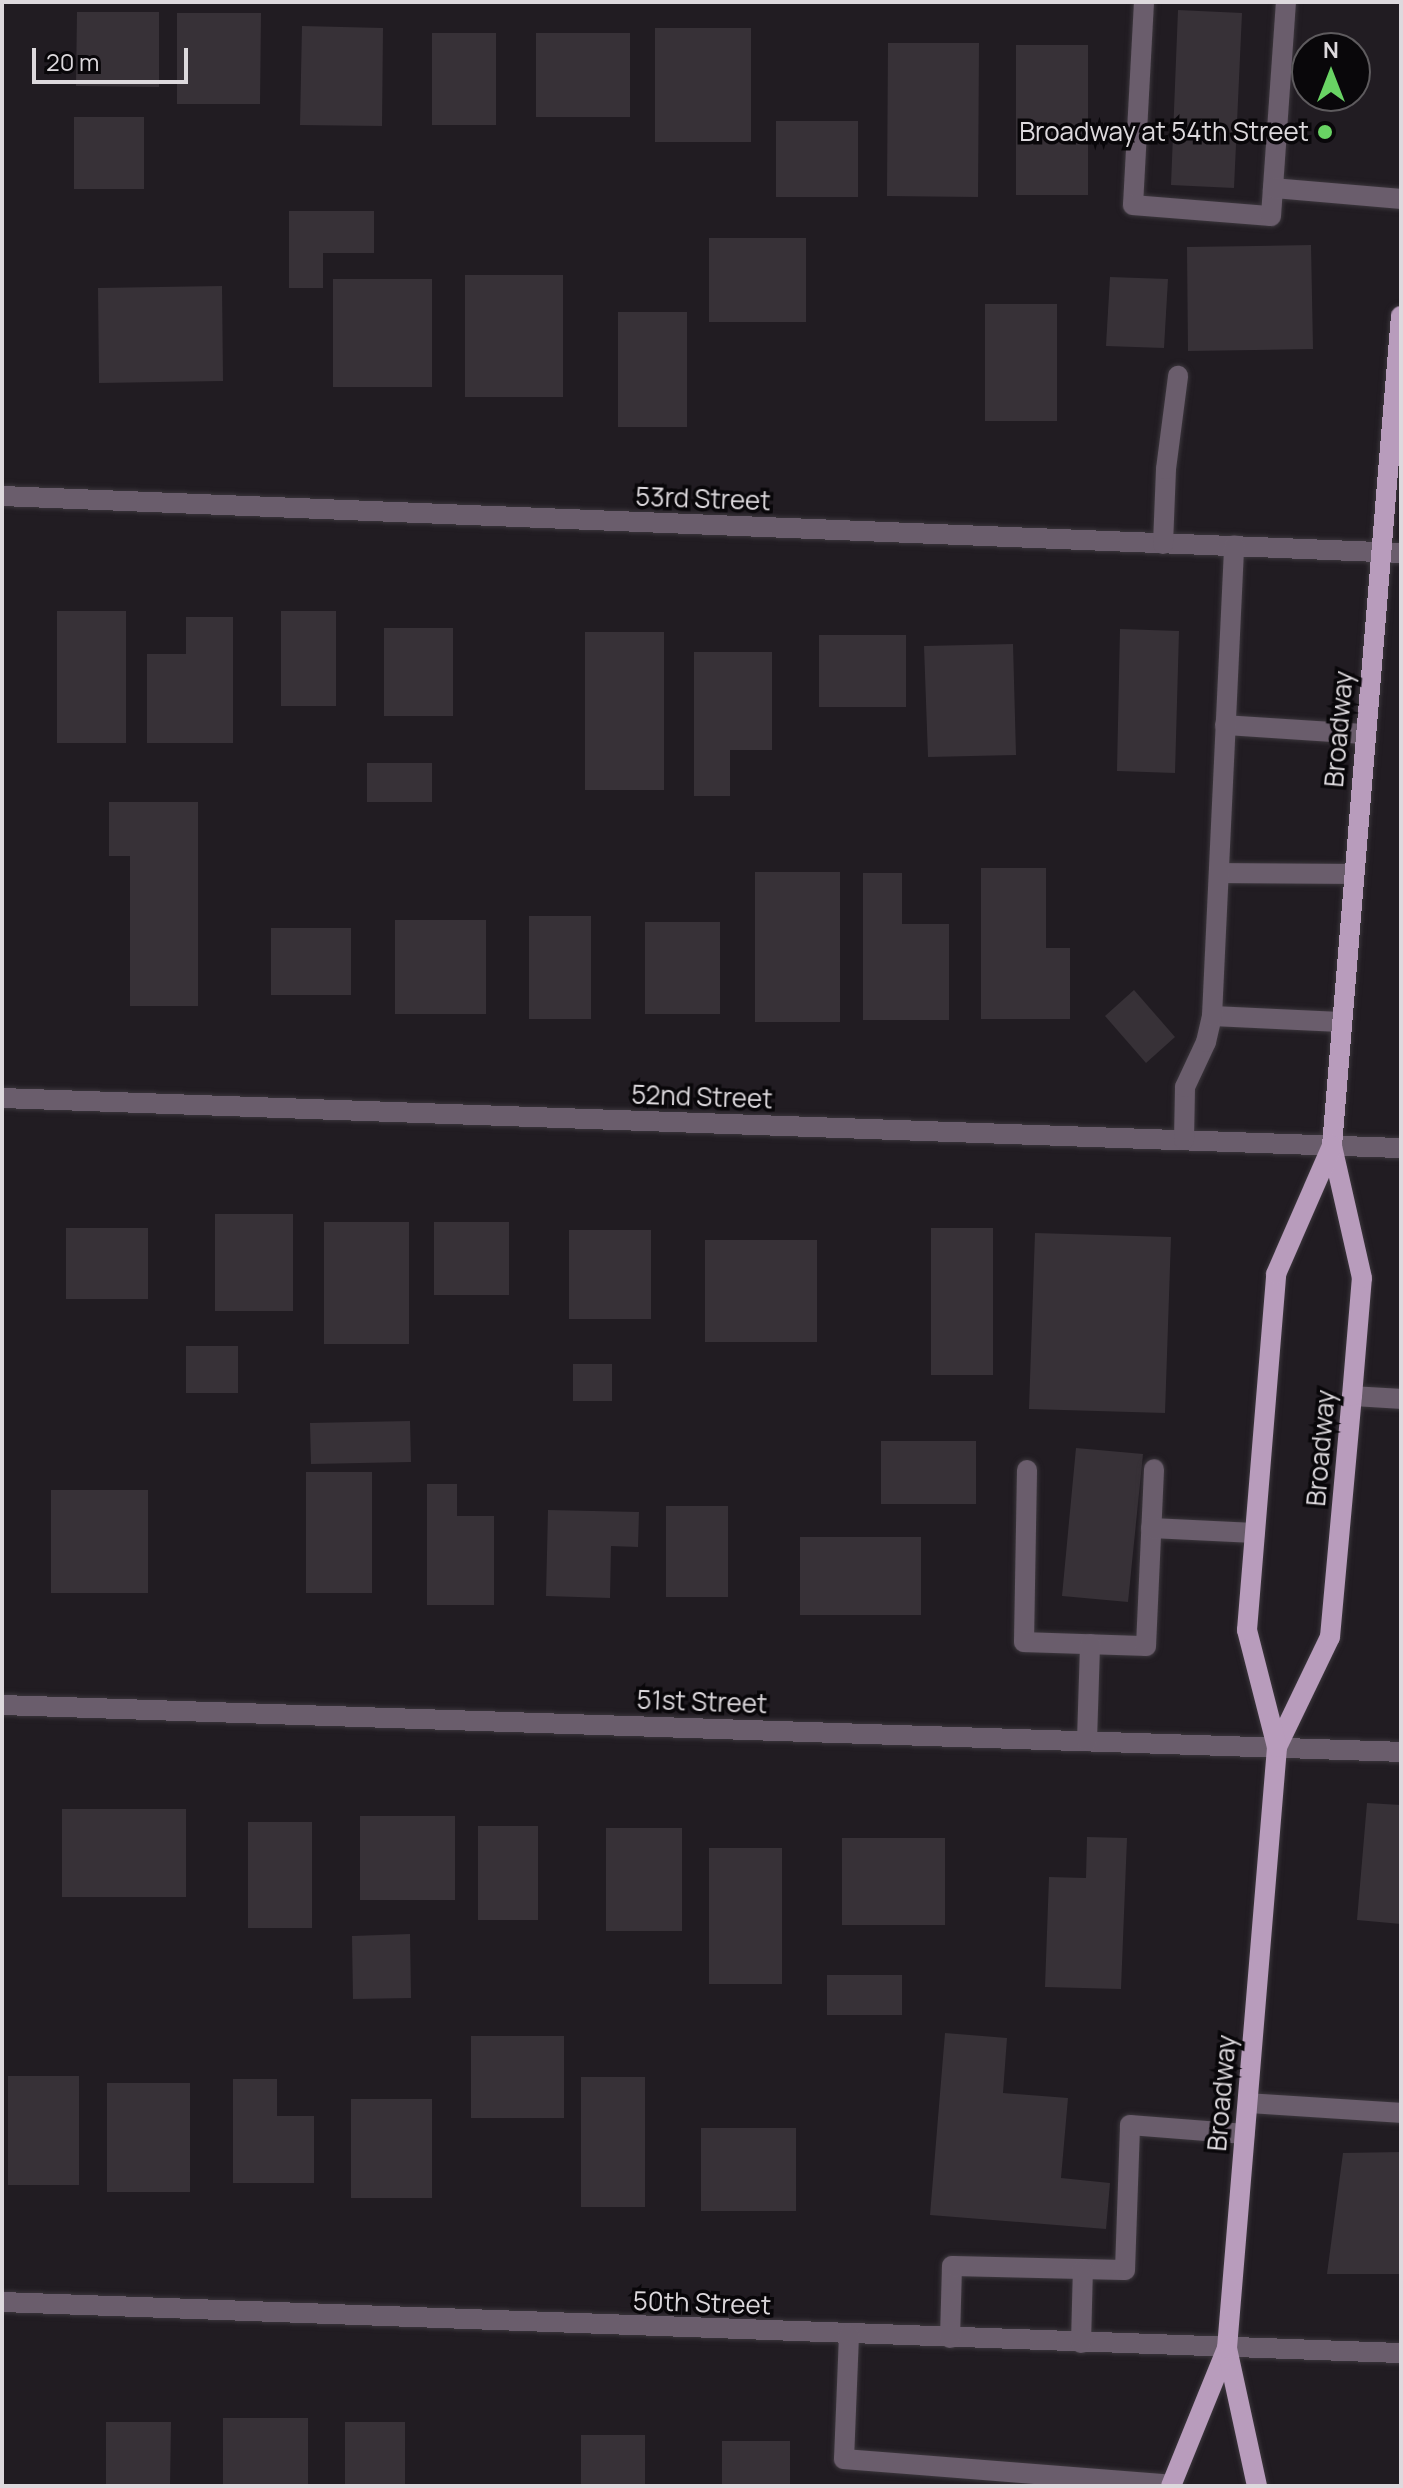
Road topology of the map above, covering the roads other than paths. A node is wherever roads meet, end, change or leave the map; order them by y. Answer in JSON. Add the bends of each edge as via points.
{"nodes":[{"id":1,"x":1144,"y":2,"type":"edge"},
{"id":2,"x":1286,"y":2,"type":"edge"},
{"id":3,"x":1273,"y":188,"type":"junction"},
{"id":4,"x":1401,"y":199,"type":"edge"},
{"id":5,"x":1401,"y":316,"type":"edge"},
{"id":6,"x":1178,"y":376,"type":"dead end"},
{"id":7,"x":2,"y":496,"type":"edge"},
{"id":8,"x":1163,"y":544,"type":"junction"},
{"id":9,"x":1234,"y":546,"type":"junction"},
{"id":10,"x":1380,"y":553,"type":"junction"},
{"id":11,"x":1401,"y":553,"type":"edge"},
{"id":12,"x":1225,"y":725,"type":"junction"},
{"id":13,"x":1365,"y":734,"type":"junction"},
{"id":14,"x":1219,"y":873,"type":"junction"},
{"id":15,"x":1353,"y":874,"type":"junction"},
{"id":16,"x":1212,"y":1016,"type":"junction"},
{"id":17,"x":1341,"y":1022,"type":"junction"},
{"id":18,"x":2,"y":1098,"type":"edge"},
{"id":19,"x":1184,"y":1140,"type":"junction"},
{"id":20,"x":1332,"y":1146,"type":"junction"},
{"id":21,"x":1401,"y":1148,"type":"edge"},
{"id":22,"x":1352,"y":1396,"type":"junction"},
{"id":23,"x":1401,"y":1399,"type":"edge"},
{"id":24,"x":1154,"y":1469,"type":"dead end"},
{"id":25,"x":1027,"y":1470,"type":"dead end"},
{"id":26,"x":1151,"y":1528,"type":"junction"},
{"id":27,"x":1255,"y":1533,"type":"junction"},
{"id":28,"x":1090,"y":1644,"type":"junction"},
{"id":29,"x":2,"y":1705,"type":"edge"},
{"id":30,"x":1087,"y":1741,"type":"junction"},
{"id":31,"x":1277,"y":1747,"type":"junction"},
{"id":32,"x":1401,"y":1752,"type":"edge"},
{"id":33,"x":1248,"y":2103,"type":"junction"},
{"id":34,"x":1401,"y":2113,"type":"edge"},
{"id":35,"x":1245,"y":2134,"type":"junction"},
{"id":36,"x":1083,"y":2269,"type":"junction"},
{"id":37,"x":2,"y":2302,"type":"edge"},
{"id":38,"x":849,"y":2335,"type":"junction"},
{"id":39,"x":950,"y":2338,"type":"junction"},
{"id":40,"x":1081,"y":2343,"type":"junction"},
{"id":41,"x":1227,"y":2348,"type":"junction"},
{"id":42,"x":1401,"y":2353,"type":"edge"},
{"id":43,"x":1171,"y":2486,"type":"edge"},
{"id":44,"x":1257,"y":2486,"type":"edge"}],
"edges":[{"from":1,"to":3,"type":"street","via":[[1133,205],[1271,216]]},
{"from":2,"to":3,"type":"street"},
{"from":3,"to":4,"type":"street"},
{"from":5,"to":10,"type":"main road","name":"Broadway"},
{"from":6,"to":8,"type":"street"},
{"from":7,"to":8,"type":"street","name":"53rd Street"},
{"from":8,"to":9,"type":"street","name":"53rd Street"},
{"from":9,"to":10,"type":"street","name":"53rd Street"},
{"from":9,"to":12,"type":"street"},
{"from":10,"to":11,"type":"street","name":"53rd Street"},
{"from":10,"to":13,"type":"main road","name":"Broadway"},
{"from":12,"to":13,"type":"street"},
{"from":12,"to":14,"type":"street"},
{"from":13,"to":15,"type":"main road","name":"Broadway"},
{"from":14,"to":15,"type":"street"},
{"from":14,"to":16,"type":"street"},
{"from":15,"to":17,"type":"main road","name":"Broadway"},
{"from":16,"to":17,"type":"street"},
{"from":16,"to":19,"type":"street","via":[[1185,1087]]},
{"from":17,"to":20,"type":"main road","name":"Broadway"},
{"from":18,"to":19,"type":"street","name":"52nd Street"},
{"from":19,"to":20,"type":"street","name":"52nd Street"},
{"from":20,"to":21,"type":"street","name":"52nd Street"},
{"from":20,"to":22,"type":"main road","name":"Broadway","via":[[1362,1278]]},
{"from":20,"to":27,"type":"main road","name":"Broadway","via":[[1276,1274]]},
{"from":22,"to":23,"type":"street"},
{"from":22,"to":31,"type":"main road","name":"Broadway","via":[[1330,1637]]},
{"from":24,"to":26,"type":"street"},
{"from":25,"to":28,"type":"street","via":[[1024,1642]]},
{"from":26,"to":27,"type":"street"},
{"from":26,"to":28,"type":"street","via":[[1146,1646]]},
{"from":27,"to":31,"type":"main road","name":"Broadway","via":[[1247,1630]]},
{"from":28,"to":30,"type":"street"},
{"from":29,"to":30,"type":"street","name":"51st Street"},
{"from":30,"to":31,"type":"street","name":"51st Street"},
{"from":31,"to":32,"type":"street","name":"51st Street"},
{"from":31,"to":33,"type":"main road","name":"Broadway"},
{"from":33,"to":34,"type":"street"},
{"from":33,"to":35,"type":"main road","name":"Broadway"},
{"from":35,"to":36,"type":"street","via":[[1130,2125],[1125,2270]]},
{"from":35,"to":41,"type":"main road","name":"Broadway"},
{"from":36,"to":39,"type":"street","via":[[952,2266]]},
{"from":36,"to":40,"type":"street"},
{"from":37,"to":38,"type":"street","name":"50th Street"},
{"from":38,"to":39,"type":"street","name":"50th Street"},
{"from":38,"to":43,"type":"street","via":[[844,2459]]},
{"from":39,"to":40,"type":"street","name":"50th Street"},
{"from":40,"to":41,"type":"street","name":"50th Street"},
{"from":41,"to":42,"type":"street","name":"50th Street"},
{"from":41,"to":43,"type":"main road","name":"Broadway"},
{"from":41,"to":44,"type":"main road","name":"Broadway"}]}
